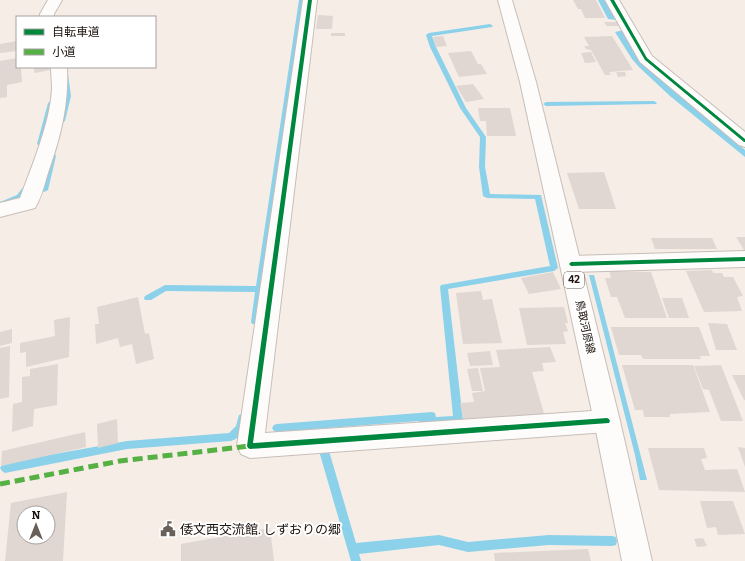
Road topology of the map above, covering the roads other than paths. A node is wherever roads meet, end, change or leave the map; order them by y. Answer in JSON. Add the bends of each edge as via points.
{"nodes":[{"id":1,"x":55,"y":0,"type":"edge"},
{"id":2,"x":310,"y":0,"type":"edge"},
{"id":3,"x":506,"y":0,"type":"edge"},
{"id":4,"x":612,"y":0,"type":"edge"},
{"id":5,"x":47,"y":16,"type":"edge"},
{"id":6,"x":59,"y":68,"type":"edge"},
{"id":7,"x":745,"y":141,"type":"edge"},
{"id":8,"x":0,"y":210,"type":"edge"},
{"id":9,"x":745,"y":259,"type":"edge"},
{"id":10,"x":570,"y":264,"type":"junction"},
{"id":11,"x":607,"y":421,"type":"junction"},
{"id":12,"x":636,"y":561,"type":"edge"}],
"edges":[{"from":1,"to":5,"type":"street"},
{"from":2,"to":11,"type":"street","via":[[250,446]]},
{"from":3,"to":10,"type":"street","name":"鳥取河原線","number":"42","via":[[528,82]]},
{"from":4,"to":7,"type":"street","via":[[646,59]]},
{"from":6,"to":8,"type":"street","via":[[57,112],[28,203]]},
{"from":9,"to":10,"type":"street"},
{"from":10,"to":11,"type":"street","name":"鳥取河原線","number":"42"},
{"from":11,"to":12,"type":"street","name":"鳥取河原線","number":"42"}]}
